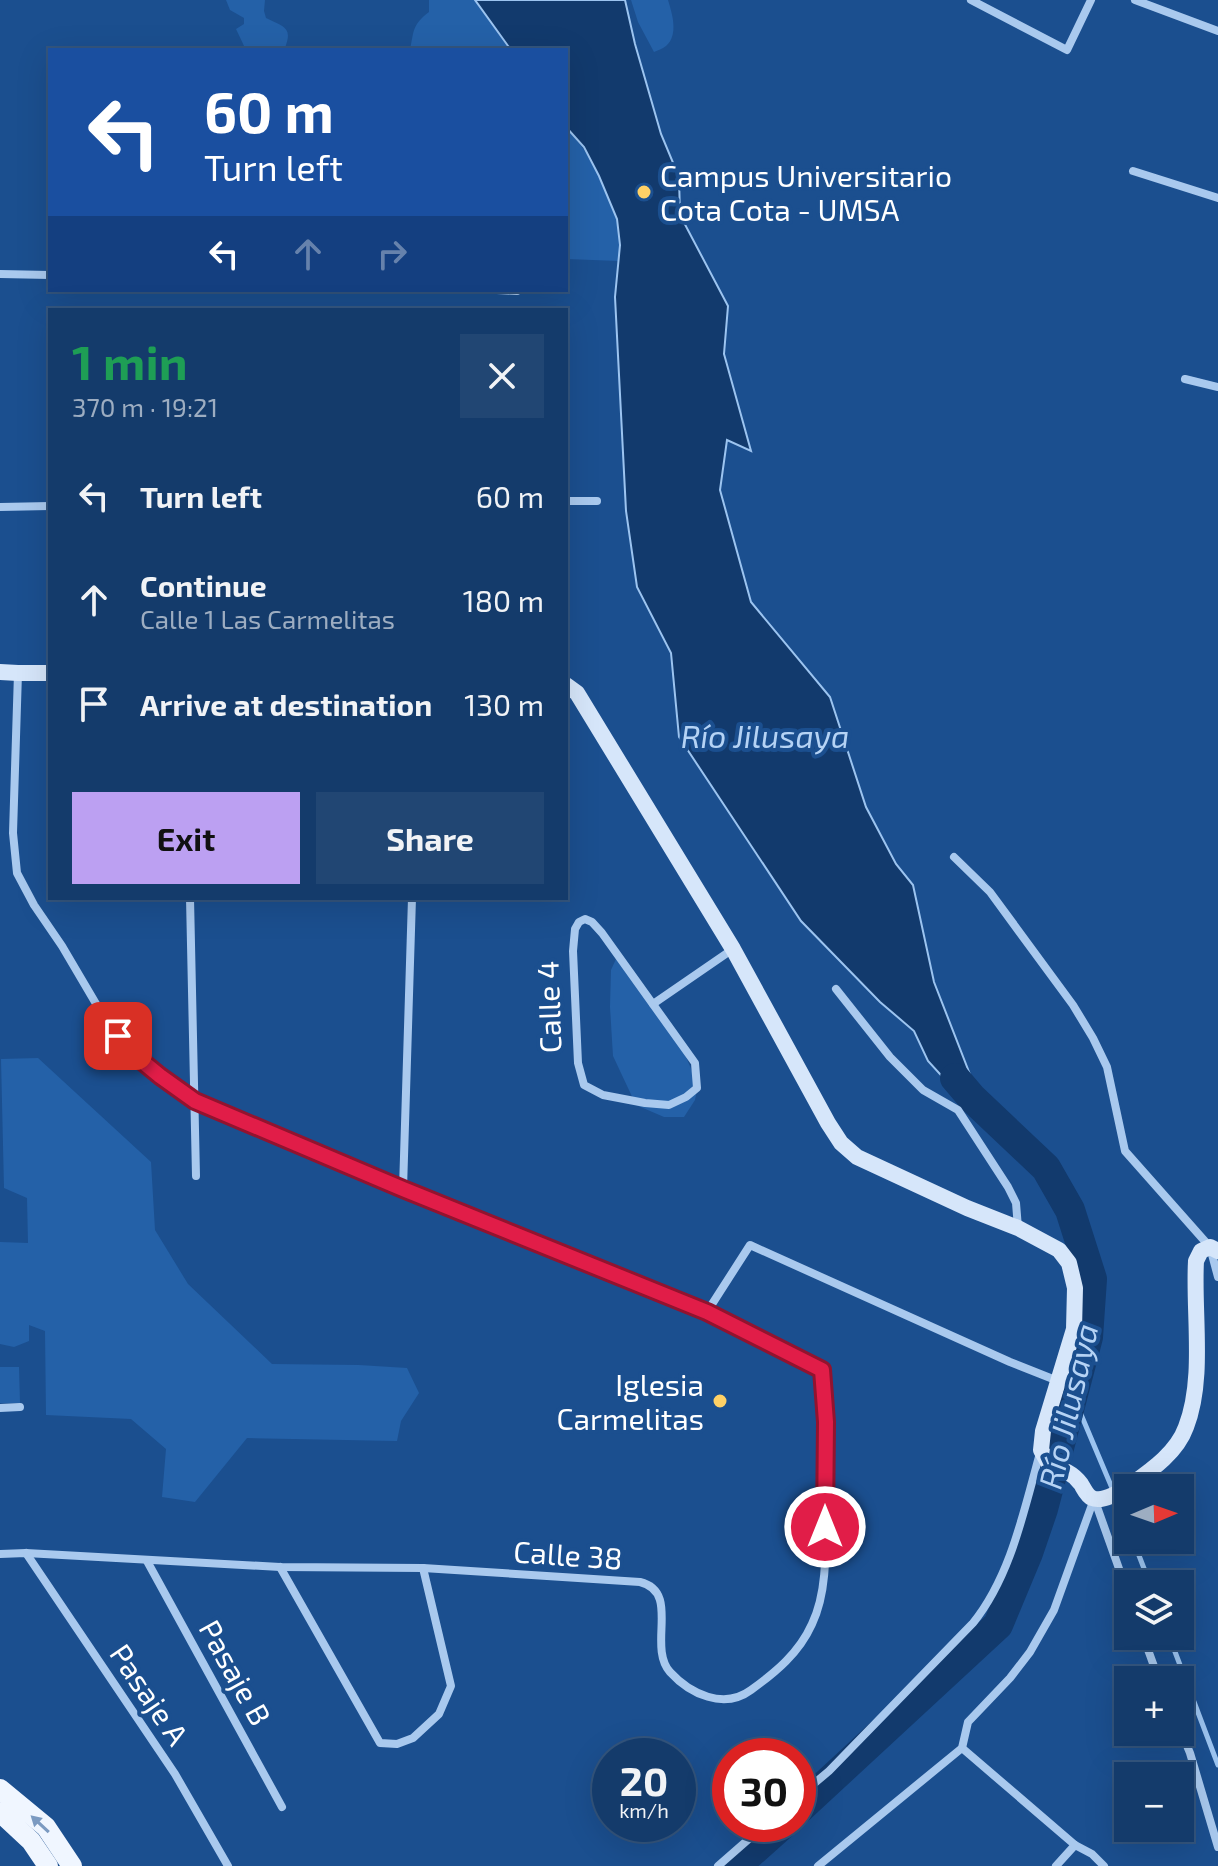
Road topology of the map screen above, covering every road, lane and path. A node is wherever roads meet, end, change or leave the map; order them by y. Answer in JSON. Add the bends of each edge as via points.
{"nodes":[{"id":1,"x":971,"y":0,"type":"edge"},
{"id":2,"x":1091,"y":0,"type":"edge"},
{"id":3,"x":1135,"y":0,"type":"edge"},
{"id":4,"x":1218,"y":31,"type":"edge"},
{"id":5,"x":1133,"y":171,"type":"dead end"},
{"id":6,"x":1218,"y":198,"type":"edge"},
{"id":7,"x":0,"y":274,"type":"edge"},
{"id":8,"x":48,"y":275,"type":"edge"},
{"id":9,"x":1185,"y":379,"type":"dead end"},
{"id":10,"x":1218,"y":387,"type":"edge"},
{"id":11,"x":568,"y":501,"type":"edge"},
{"id":12,"x":597,"y":501,"type":"dead end"},
{"id":13,"x":48,"y":506,"type":"edge"},
{"id":14,"x":0,"y":507,"type":"edge"},
{"id":15,"x":0,"y":672,"type":"edge"},
{"id":16,"x":18,"y":673,"type":"junction"},
{"id":17,"x":48,"y":673,"type":"edge"},
{"id":18,"x":568,"y":686,"type":"edge"},
{"id":19,"x":954,"y":857,"type":"dead end"},
{"id":20,"x":190,"y":900,"type":"edge"},
{"id":21,"x":412,"y":900,"type":"edge"},
{"id":22,"x":733,"y":949,"type":"junction"},
{"id":23,"x":836,"y":989,"type":"dead end"},
{"id":24,"x":653,"y":1004,"type":"junction"},
{"id":25,"x":195,"y":1101,"type":"junction"},
{"id":26,"x":196,"y":1176,"type":"dead end"},
{"id":27,"x":403,"y":1189,"type":"junction"},
{"id":28,"x":1018,"y":1228,"type":"junction"},
{"id":29,"x":1214,"y":1249,"type":"edge"},
{"id":30,"x":1218,"y":1277,"type":"edge"},
{"id":31,"x":707,"y":1312,"type":"junction"},
{"id":32,"x":1059,"y":1381,"type":"junction"},
{"id":33,"x":20,"y":1407,"type":"dead end"},
{"id":34,"x":0,"y":1408,"type":"edge"},
{"id":35,"x":1041,"y":1450,"type":"junction"},
{"id":36,"x":1109,"y":1495,"type":"junction"},
{"id":37,"x":26,"y":1553,"type":"junction"},
{"id":38,"x":0,"y":1554,"type":"edge"},
{"id":39,"x":147,"y":1561,"type":"junction"},
{"id":40,"x":280,"y":1567,"type":"junction"},
{"id":41,"x":423,"y":1568,"type":"junction"},
{"id":42,"x":1123,"y":1570,"type":"edge"},
{"id":43,"x":1187,"y":1746,"type":"edge"},
{"id":44,"x":962,"y":1748,"type":"junction"},
{"id":45,"x":816,"y":1781,"type":"edge"},
{"id":46,"x":0,"y":1789,"type":"edge"},
{"id":47,"x":282,"y":1807,"type":"dead end"},
{"id":48,"x":0,"y":1812,"type":"edge"},
{"id":49,"x":745,"y":1842,"type":"edge"},
{"id":50,"x":1075,"y":1845,"type":"junction"},
{"id":51,"x":1218,"y":1847,"type":"edge"},
{"id":52,"x":48,"y":1866,"type":"edge"},
{"id":53,"x":72,"y":1866,"type":"edge"},
{"id":54,"x":228,"y":1866,"type":"edge"},
{"id":55,"x":718,"y":1866,"type":"edge"},
{"id":56,"x":818,"y":1866,"type":"edge"},
{"id":57,"x":1056,"y":1866,"type":"edge"},
{"id":58,"x":1104,"y":1866,"type":"edge"}],
"edges":[{"from":1,"to":2,"type":"street","via":[[1067,50]]},
{"from":3,"to":4,"type":"street"},
{"from":5,"to":6,"type":"street"},
{"from":7,"to":8,"type":"street"},
{"from":9,"to":10,"type":"street"},
{"from":11,"to":12,"type":"street"},
{"from":13,"to":14,"type":"street"},
{"from":15,"to":16,"type":"street"},
{"from":16,"to":17,"type":"street"},
{"from":16,"to":25,"type":"street","via":[[13,833],[17,873],[105,1019],[132,1053]]},
{"from":18,"to":22,"type":"street","via":[[577,693]]},
{"from":19,"to":29,"type":"street","via":[[990,892],[1093,1038],[1107,1067],[1125,1151]]},
{"from":20,"to":25,"type":"street"},
{"from":21,"to":27,"type":"street"},
{"from":22,"to":24,"type":"street"},
{"from":22,"to":28,"type":"street","via":[[841,1143],[857,1157]]},
{"from":23,"to":28,"type":"street","via":[[923,1090],[958,1110],[1008,1187]]},
{"from":24,"to":24,"type":"street","name":"Calle 4","via":[[695,1063],[697,1088],[669,1105],[603,1095],[584,1085],[578,1063],[573,951],[579,922],[592,922],[602,933]]},
{"from":25,"to":26,"type":"street"},
{"from":25,"to":27,"type":"street"},
{"from":27,"to":31,"type":"street"},
{"from":28,"to":32,"type":"street","via":[[1059,1250],[1069,1263],[1076,1308]]},
{"from":29,"to":30,"type":"street"},
{"from":29,"to":36,"type":"street","via":[[1201,1251],[1196,1261],[1194,1395],[1186,1428],[1150,1471]]},
{"from":31,"to":32,"type":"street","via":[[750,1245]]},
{"from":31,"to":41,"type":"street","name":"Calle 38","via":[[822,1370],[825,1553],[819,1605],[804,1639],[772,1675],[731,1699],[698,1694],[669,1671],[662,1657],[661,1603],[649,1584]]},
{"from":32,"to":35,"type":"street"},
{"from":33,"to":34,"type":"street"},
{"from":35,"to":36,"type":"street","via":[[1073,1475],[1090,1497]]},
{"from":35,"to":45,"type":"street","via":[[1005,1567],[987,1606]]},
{"from":36,"to":42,"type":"street"},
{"from":36,"to":44,"type":"street","via":[[1030,1652],[968,1722]]},
{"from":37,"to":38,"type":"street","name":"Calle 38"},
{"from":37,"to":39,"type":"street","name":"Calle 38"},
{"from":37,"to":54,"type":"street","name":"Pasaje A","via":[[175,1774]]},
{"from":39,"to":40,"type":"street","name":"Calle 38"},
{"from":39,"to":47,"type":"street","name":"Pasaje B"},
{"from":40,"to":41,"type":"street","name":"Calle 38"},
{"from":40,"to":41,"type":"street","via":[[380,1743],[397,1744],[413,1738],[439,1714],[451,1686]]},
{"from":43,"to":51,"type":"street"},
{"from":44,"to":50,"type":"street"},
{"from":44,"to":56,"type":"street"},
{"from":53,"to":46,"type":"main road","one_way":true,"via":[[46,1827]]},
{"from":48,"to":52,"type":"main road"},
{"from":49,"to":55,"type":"street"},
{"from":50,"to":57,"type":"street"},
{"from":50,"to":58,"type":"street"}]}
